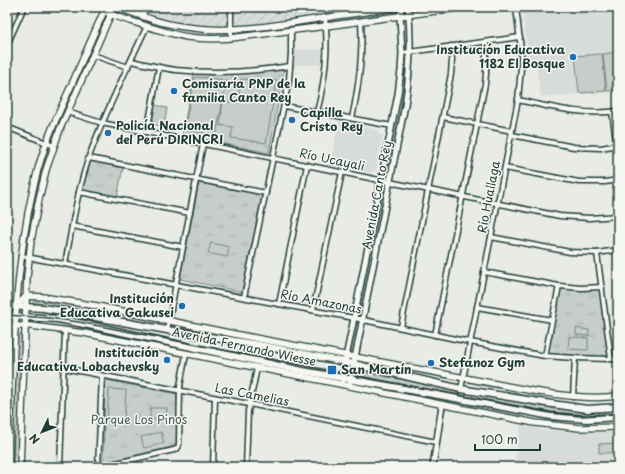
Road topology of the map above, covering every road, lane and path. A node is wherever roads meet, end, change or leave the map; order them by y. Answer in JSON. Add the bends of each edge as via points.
{"nodes":[{"id":1,"x":24,"y":7,"type":"edge"},
{"id":2,"x":115,"y":7,"type":"edge"},
{"id":3,"x":145,"y":7,"type":"edge"},
{"id":4,"x":231,"y":7,"type":"edge"},
{"id":5,"x":398,"y":7,"type":"edge"},
{"id":6,"x":404,"y":7,"type":"edge"},
{"id":7,"x":465,"y":7,"type":"edge"},
{"id":8,"x":516,"y":7,"type":"edge"},
{"id":9,"x":105,"y":9,"type":"edge"},
{"id":10,"x":112,"y":14,"type":"junction"},
{"id":11,"x":408,"y":15,"type":"junction"},
{"id":12,"x":400,"y":16,"type":"junction"},
{"id":13,"x":142,"y":17,"type":"junction"},
{"id":14,"x":325,"y":18,"type":"junction"},
{"id":15,"x":361,"y":21,"type":"junction"},
{"id":16,"x":147,"y":26,"type":"junction"},
{"id":17,"x":326,"y":26,"type":"junction"},
{"id":18,"x":231,"y":29,"type":"junction"},
{"id":19,"x":291,"y":30,"type":"junction"},
{"id":20,"x":520,"y":37,"type":"junction"},
{"id":21,"x":231,"y":38,"type":"junction"},
{"id":22,"x":486,"y":42,"type":"junction"},
{"id":23,"x":7,"y":45,"type":"edge"},
{"id":24,"x":451,"y":46,"type":"junction"},
{"id":25,"x":410,"y":52,"type":"junction"},
{"id":26,"x":402,"y":53,"type":"junction"},
{"id":27,"x":93,"y":55,"type":"junction"},
{"id":28,"x":131,"y":61,"type":"junction"},
{"id":29,"x":290,"y":66,"type":"junction"},
{"id":30,"x":128,"y":67,"type":"junction"},
{"id":31,"x":159,"y":67,"type":"junction"},
{"id":32,"x":518,"y":100,"type":"junction"},
{"id":33,"x":284,"y":106,"type":"junction"},
{"id":34,"x":618,"y":111,"type":"edge"},
{"id":35,"x":67,"y":112,"type":"junction"},
{"id":36,"x":317,"y":112,"type":"junction"},
{"id":37,"x":612,"y":112,"type":"junction"},
{"id":38,"x":443,"y":117,"type":"junction"},
{"id":39,"x":352,"y":118,"type":"junction"},
{"id":40,"x":102,"y":123,"type":"junction"},
{"id":41,"x":478,"y":124,"type":"junction"},
{"id":42,"x":392,"y":126,"type":"junction"},
{"id":43,"x":7,"y":127,"type":"edge"},
{"id":44,"x":147,"y":132,"type":"junction"},
{"id":45,"x":512,"y":133,"type":"junction"},
{"id":46,"x":47,"y":143,"type":"junction"},
{"id":47,"x":203,"y":144,"type":"junction"},
{"id":48,"x":54,"y":146,"type":"junction"},
{"id":49,"x":617,"y":146,"type":"junction"},
{"id":50,"x":618,"y":154,"type":"edge"},
{"id":51,"x":89,"y":158,"type":"junction"},
{"id":52,"x":273,"y":158,"type":"junction"},
{"id":53,"x":307,"y":165,"type":"junction"},
{"id":54,"x":505,"y":168,"type":"junction"},
{"id":55,"x":342,"y":172,"type":"junction"},
{"id":56,"x":196,"y":179,"type":"junction"},
{"id":57,"x":381,"y":180,"type":"junction"},
{"id":58,"x":618,"y":180,"type":"edge"},
{"id":59,"x":389,"y":182,"type":"junction"},
{"id":60,"x":428,"y":190,"type":"junction"},
{"id":61,"x":79,"y":192,"type":"junction"},
{"id":62,"x":266,"y":193,"type":"junction"},
{"id":63,"x":463,"y":197,"type":"junction"},
{"id":64,"x":498,"y":204,"type":"junction"},
{"id":65,"x":190,"y":213,"type":"junction"},
{"id":66,"x":618,"y":216,"type":"edge"},
{"id":67,"x":72,"y":226,"type":"junction"},
{"id":68,"x":491,"y":237,"type":"junction"},
{"id":69,"x":183,"y":247,"type":"junction"},
{"id":70,"x":618,"y":250,"type":"edge"},
{"id":71,"x":597,"y":253,"type":"junction"},
{"id":72,"x":21,"y":256,"type":"junction"},
{"id":73,"x":30,"y":257,"type":"junction"},
{"id":74,"x":65,"y":264,"type":"junction"},
{"id":75,"x":484,"y":272,"type":"junction"},
{"id":76,"x":18,"y":285,"type":"junction"},
{"id":77,"x":176,"y":285,"type":"junction"},
{"id":78,"x":27,"y":286,"type":"junction"},
{"id":79,"x":559,"y":286,"type":"junction"},
{"id":80,"x":602,"y":287,"type":"junction"},
{"id":81,"x":26,"y":296,"type":"junction"},
{"id":82,"x":244,"y":297,"type":"junction"},
{"id":83,"x":279,"y":304,"type":"junction"},
{"id":84,"x":7,"y":306,"type":"edge"},
{"id":85,"x":16,"y":307,"type":"junction"},
{"id":86,"x":26,"y":307,"type":"junction"},
{"id":87,"x":477,"y":307,"type":"junction"},
{"id":88,"x":313,"y":310,"type":"junction"},
{"id":89,"x":7,"y":316,"type":"edge"},
{"id":90,"x":16,"y":316,"type":"junction"},
{"id":91,"x":25,"y":317,"type":"junction"},
{"id":92,"x":354,"y":318,"type":"junction"},
{"id":93,"x":362,"y":319,"type":"junction"},
{"id":94,"x":552,"y":320,"type":"junction"},
{"id":95,"x":169,"y":321,"type":"junction"},
{"id":96,"x":7,"y":326,"type":"edge"},
{"id":97,"x":15,"y":326,"type":"junction"},
{"id":98,"x":25,"y":326,"type":"junction"},
{"id":99,"x":401,"y":327,"type":"junction"},
{"id":100,"x":65,"y":330,"type":"junction"},
{"id":101,"x":167,"y":330,"type":"junction"},
{"id":102,"x":435,"y":335,"type":"junction"},
{"id":103,"x":470,"y":342,"type":"junction"},
{"id":104,"x":186,"y":354,"type":"junction"},
{"id":105,"x":545,"y":356,"type":"junction"},
{"id":106,"x":575,"y":358,"type":"junction"},
{"id":107,"x":618,"y":358,"type":"edge"},
{"id":108,"x":346,"y":359,"type":"junction"},
{"id":109,"x":611,"y":360,"type":"junction"},
{"id":110,"x":355,"y":361,"type":"junction"},
{"id":111,"x":64,"y":368,"type":"junction"},
{"id":112,"x":257,"y":368,"type":"junction"},
{"id":113,"x":102,"y":376,"type":"junction"},
{"id":114,"x":463,"y":378,"type":"junction"},
{"id":115,"x":351,"y":379,"type":"junction"},
{"id":116,"x":343,"y":382,"type":"junction"},
{"id":117,"x":350,"y":386,"type":"junction"},
{"id":118,"x":461,"y":389,"type":"junction"},
{"id":119,"x":180,"y":391,"type":"junction"},
{"id":120,"x":618,"y":396,"type":"edge"},
{"id":121,"x":573,"y":397,"type":"junction"},
{"id":122,"x":215,"y":398,"type":"junction"},
{"id":123,"x":249,"y":404,"type":"junction"},
{"id":124,"x":442,"y":405,"type":"junction"},
{"id":125,"x":618,"y":407,"type":"edge"},
{"id":126,"x":618,"y":417,"type":"edge"},
{"id":127,"x":618,"y":427,"type":"edge"},
{"id":128,"x":436,"y":442,"type":"junction"},
{"id":129,"x":9,"y":467,"type":"edge"},
{"id":130,"x":20,"y":467,"type":"edge"},
{"id":131,"x":60,"y":467,"type":"edge"},
{"id":132,"x":99,"y":467,"type":"edge"},
{"id":133,"x":213,"y":467,"type":"edge"},
{"id":134,"x":246,"y":467,"type":"edge"},
{"id":135,"x":432,"y":467,"type":"edge"}],
"edges":[{"from":1,"to":23,"type":"street"},
{"from":2,"to":10,"type":"main road"},
{"from":2,"to":13,"type":"main road"},
{"from":3,"to":13,"type":"street"},
{"from":4,"to":18,"type":"street"},
{"from":5,"to":14,"type":"main road"},
{"from":6,"to":11,"type":"street","name":"Avenida Canto Rey","via":[[408,8]]},
{"from":6,"to":12,"type":"street","name":"Avenida Canto Rey"},
{"from":7,"to":11,"type":"main road"},
{"from":8,"to":20,"type":"street","name":"Río Huallaga"},
{"from":9,"to":10,"type":"main road"},
{"from":9,"to":46,"type":"main road"},
{"from":10,"to":16,"type":"main road"},
{"from":10,"to":27,"type":"main road"},
{"from":11,"to":12,"type":"main road"},
{"from":11,"to":25,"type":"street","name":"Avenida Canto Rey"},
{"from":12,"to":15,"type":"main road"},
{"from":12,"to":26,"type":"street","name":"Avenida Canto Rey"},
{"from":13,"to":18,"type":"main road","via":[[186,27]]},
{"from":14,"to":17,"type":"street"},
{"from":14,"to":18,"type":"main road"},
{"from":15,"to":17,"type":"main road"},
{"from":15,"to":39,"type":"street","via":[[361,63]]},
{"from":16,"to":21,"type":"main road","via":[[188,37]]},
{"from":16,"to":28,"type":"street"},
{"from":17,"to":19,"type":"main road"},
{"from":17,"to":36,"type":"street","via":[[326,63]]},
{"from":18,"to":21,"type":"street"},
{"from":19,"to":21,"type":"main road"},
{"from":19,"to":29,"type":"street"},
{"from":20,"to":22,"type":"street"},
{"from":20,"to":32,"type":"street","name":"Río Huallaga"},
{"from":22,"to":24,"type":"street"},
{"from":22,"to":41,"type":"street","via":[[486,74]]},
{"from":24,"to":25,"type":"street"},
{"from":24,"to":38,"type":"street","via":[[451,74]]},
{"from":25,"to":26,"type":"street"},
{"from":25,"to":59,"type":"street","name":"Avenida Canto Rey","via":[[405,105]]},
{"from":26,"to":42,"type":"street","name":"Avenida Canto Rey"},
{"from":27,"to":30,"type":"street"},
{"from":27,"to":35,"type":"main road"},
{"from":28,"to":30,"type":"street"},
{"from":28,"to":31,"type":"street"},
{"from":29,"to":31,"type":"street","via":[[258,71],[225,72]]},
{"from":29,"to":33,"type":"street"},
{"from":30,"to":40,"type":"street"},
{"from":31,"to":44,"type":"street"},
{"from":32,"to":37,"type":"street","via":[[579,112]]},
{"from":32,"to":45,"type":"street","name":"Río Huallaga"},
{"from":33,"to":36,"type":"street"},
{"from":33,"to":52,"type":"street"},
{"from":34,"to":37,"type":"street"},
{"from":35,"to":40,"type":"street","name":"Río Ucayali"},
{"from":35,"to":48,"type":"main road"},
{"from":36,"to":39,"type":"street"},
{"from":37,"to":49,"type":"street"},
{"from":38,"to":41,"type":"street"},
{"from":38,"to":60,"type":"street"},
{"from":39,"to":42,"type":"street"},
{"from":40,"to":44,"type":"street","name":"Río Ucayali"},
{"from":40,"to":51,"type":"street"},
{"from":41,"to":45,"type":"street"},
{"from":41,"to":63,"type":"street"},
{"from":42,"to":57,"type":"street","name":"Avenida Canto Rey"},
{"from":43,"to":46,"type":"street"},
{"from":44,"to":47,"type":"street","name":"Río Ucayali"},
{"from":45,"to":49,"type":"street","via":[[574,147]]},
{"from":45,"to":54,"type":"street","name":"Río Huallaga"},
{"from":46,"to":48,"type":"street"},
{"from":46,"to":72,"type":"main road","via":[[34,186]]},
{"from":47,"to":52,"type":"street","name":"Río Ucayali"},
{"from":47,"to":56,"type":"street"},
{"from":48,"to":73,"type":"main road","via":[[39,200]]},
{"from":49,"to":50,"type":"street"},
{"from":51,"to":56,"type":"street"},
{"from":51,"to":61,"type":"street"},
{"from":52,"to":53,"type":"street","name":"Río Ucayali"},
{"from":52,"to":62,"type":"street"},
{"from":53,"to":55,"type":"street","name":"Río Ucayali"},
{"from":53,"to":83,"type":"street"},
{"from":54,"to":58,"type":"street","via":[[579,182]]},
{"from":54,"to":64,"type":"street","name":"Río Huallaga"},
{"from":55,"to":57,"type":"street","name":"Río Ucayali"},
{"from":55,"to":88,"type":"street"},
{"from":56,"to":62,"type":"street"},
{"from":56,"to":65,"type":"street"},
{"from":57,"to":59,"type":"street","name":"Río Ucayali"},
{"from":57,"to":92,"type":"street","name":"Avenida Canto Rey"},
{"from":59,"to":60,"type":"street","name":"Río Ucayali"},
{"from":59,"to":93,"type":"street","name":"Avenida Canto Rey"},
{"from":60,"to":63,"type":"street","name":"Río Ucayali"},
{"from":60,"to":99,"type":"street"},
{"from":61,"to":65,"type":"street"},
{"from":61,"to":67,"type":"street"},
{"from":62,"to":82,"type":"street"},
{"from":63,"to":64,"type":"street","name":"Río Ucayali"},
{"from":63,"to":102,"type":"street"},
{"from":64,"to":66,"type":"street","name":"Río Ucayali","via":[[560,216]]},
{"from":64,"to":68,"type":"street","name":"Río Huallaga"},
{"from":65,"to":69,"type":"street"},
{"from":67,"to":69,"type":"street"},
{"from":67,"to":74,"type":"street"},
{"from":68,"to":71,"type":"street","via":[[570,252]]},
{"from":68,"to":75,"type":"street","name":"Río Huallaga"},
{"from":69,"to":77,"type":"street"},
{"from":70,"to":71,"type":"street"},
{"from":71,"to":80,"type":"street"},
{"from":72,"to":73,"type":"street","name":"Río Amazonas"},
{"from":72,"to":76,"type":"main road"},
{"from":73,"to":74,"type":"street","name":"Río Amazonas"},
{"from":73,"to":78,"type":"main road"},
{"from":74,"to":77,"type":"street","name":"Río Amazonas"},
{"from":75,"to":79,"type":"street"},
{"from":75,"to":87,"type":"street","name":"Río Huallaga"},
{"from":76,"to":78,"type":"main road"},
{"from":76,"to":85,"type":"main road"},
{"from":77,"to":82,"type":"street","name":"Río Amazonas"},
{"from":77,"to":95,"type":"street"},
{"from":78,"to":81,"type":"main road"},
{"from":79,"to":80,"type":"street"},
{"from":79,"to":94,"type":"street"},
{"from":80,"to":109,"type":"street"},
{"from":81,"to":85,"type":"main road"},
{"from":81,"to":86,"type":"main road"},
{"from":81,"to":95,"type":"main road","name":"Avenida Fernando Wiesse","via":[[97,306]]},
{"from":82,"to":83,"type":"street","name":"Río Amazonas"},
{"from":83,"to":88,"type":"street","name":"Río Amazonas"},
{"from":84,"to":85,"type":"main road","name":"Avenida Fernando Wiesse"},
{"from":85,"to":86,"type":"main road","name":"Avenida Fernando Wiesse"},
{"from":85,"to":90,"type":"main road"},
{"from":86,"to":91,"type":"main road"},
{"from":86,"to":101,"type":"main road","name":"Avenida Fernando Wiesse"},
{"from":87,"to":94,"type":"street"},
{"from":87,"to":103,"type":"street","name":"Río Huallaga"},
{"from":88,"to":92,"type":"street","name":"Río Amazonas"},
{"from":89,"to":90,"type":"main road","name":"Avenida Fernando Wiesse"},
{"from":90,"to":91,"type":"main road","name":"Avenida Fernando Wiesse"},
{"from":90,"to":97,"type":"main road"},
{"from":91,"to":98,"type":"main road"},
{"from":91,"to":116,"type":"main road","name":"Avenida Fernando Wiesse","via":[[84,324]]},
{"from":92,"to":93,"type":"street","name":"Río Amazonas"},
{"from":92,"to":108,"type":"street","name":"Avenida Canto Rey"},
{"from":93,"to":99,"type":"street","name":"Río Amazonas"},
{"from":93,"to":110,"type":"street","name":"Avenida Canto Rey"},
{"from":94,"to":105,"type":"street"},
{"from":95,"to":101,"type":"street"},
{"from":95,"to":108,"type":"main road","name":"Avenida Fernando Wiesse"},
{"from":96,"to":97,"type":"main road","name":"Avenida Fernando Wiesse"},
{"from":97,"to":98,"type":"main road","name":"Avenida Fernando Wiesse"},
{"from":97,"to":129,"type":"main road"},
{"from":98,"to":100,"type":"main road","name":"Avenida Fernando Wiesse"},
{"from":98,"to":130,"type":"main road"},
{"from":99,"to":102,"type":"street","name":"Río Amazonas"},
{"from":100,"to":104,"type":"main road","name":"Avenida Fernando Wiesse"},
{"from":100,"to":111,"type":"street"},
{"from":101,"to":108,"type":"main road","name":"Avenida Fernando Wiesse"},
{"from":102,"to":103,"type":"street","name":"Río Amazonas"},
{"from":103,"to":105,"type":"street","name":"Río Amazonas"},
{"from":103,"to":114,"type":"street","name":"Río Huallaga"},
{"from":104,"to":112,"type":"main road","name":"Avenida Fernando Wiesse"},
{"from":104,"to":119,"type":"street"},
{"from":105,"to":106,"type":"street","name":"Río Amazonas"},
{"from":106,"to":109,"type":"street","name":"Río Amazonas"},
{"from":106,"to":121,"type":"street"},
{"from":107,"to":109,"type":"street","name":"Río Amazonas"},
{"from":108,"to":110,"type":"main road","name":"Avenida Fernando Wiesse"},
{"from":108,"to":116,"type":"street","name":"Avenida Canto Rey"},
{"from":110,"to":114,"type":"main road","name":"Avenida Fernando Wiesse"},
{"from":110,"to":115,"type":"street","name":"Avenida Canto Rey"},
{"from":110,"to":118,"type":"main road","name":"Avenida Fernando Wiesse"},
{"from":111,"to":113,"type":"street","name":"Las Camelias"},
{"from":111,"to":131,"type":"street"},
{"from":112,"to":116,"type":"main road","name":"Avenida Fernando Wiesse"},
{"from":112,"to":123,"type":"street"},
{"from":113,"to":119,"type":"street","name":"Las Camelias"},
{"from":113,"to":132,"type":"street"},
{"from":114,"to":118,"type":"street","name":"Río Huallaga"},
{"from":114,"to":121,"type":"main road","name":"Avenida Fernando Wiesse"},
{"from":115,"to":116,"type":"main road","name":"Avenida Fernando Wiesse"},
{"from":115,"to":117,"type":"street","name":"Avenida Canto Rey"},
{"from":115,"to":126,"type":"main road","name":"Avenida Fernando Wiesse","via":[[552,416],[587,419]]},
{"from":116,"to":117,"type":"main road","name":"Avenida Fernando Wiesse"},
{"from":117,"to":124,"type":"main road","name":"Avenida Fernando Wiesse"},
{"from":118,"to":125,"type":"main road","name":"Avenida Fernando Wiesse","via":[[574,408]]},
{"from":119,"to":122,"type":"street","name":"Las Camelias"},
{"from":119,"to":132,"type":"street","via":[[178,448]]},
{"from":120,"to":121,"type":"main road","name":"Avenida Fernando Wiesse"},
{"from":122,"to":123,"type":"street","name":"Las Camelias"},
{"from":122,"to":133,"type":"street"},
{"from":123,"to":128,"type":"street","name":"Las Camelias"},
{"from":123,"to":134,"type":"street"},
{"from":124,"to":127,"type":"main road","name":"Avenida Fernando Wiesse","via":[[541,424],[580,428]]},
{"from":124,"to":128,"type":"street"},
{"from":128,"to":135,"type":"street"}]}
